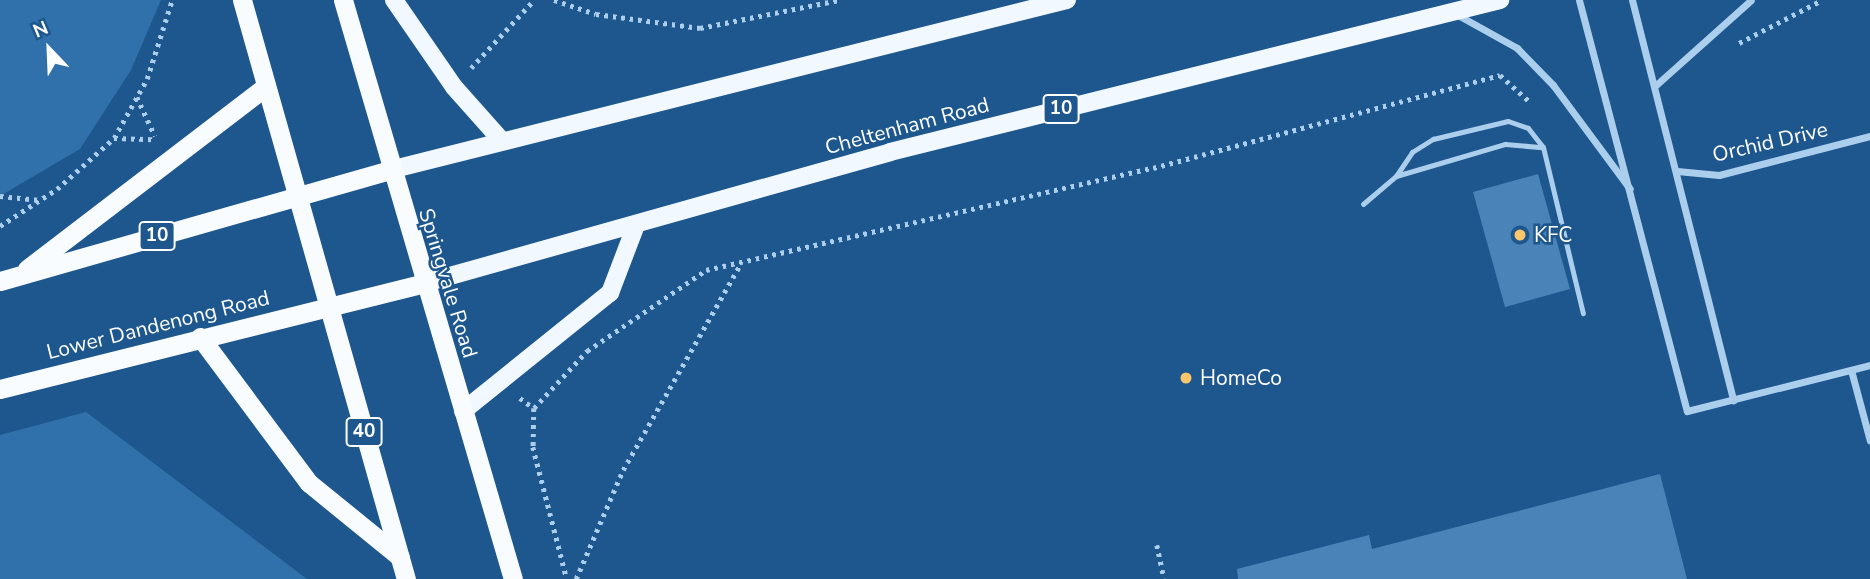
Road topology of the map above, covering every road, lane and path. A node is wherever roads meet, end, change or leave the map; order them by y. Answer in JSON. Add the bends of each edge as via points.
{"nodes":[{"id":1,"x":172,"y":0,"type":"edge"},
{"id":2,"x":242,"y":0,"type":"edge"},
{"id":3,"x":342,"y":0,"type":"edge"},
{"id":4,"x":394,"y":0,"type":"edge"},
{"id":5,"x":534,"y":0,"type":"edge"},
{"id":6,"x":554,"y":0,"type":"edge"},
{"id":7,"x":839,"y":0,"type":"edge"},
{"id":8,"x":1067,"y":0,"type":"edge"},
{"id":9,"x":1500,"y":0,"type":"edge"},
{"id":10,"x":1580,"y":0,"type":"edge"},
{"id":11,"x":1632,"y":0,"type":"edge"},
{"id":12,"x":1751,"y":0,"type":"edge"},
{"id":13,"x":1822,"y":0,"type":"edge"},
{"id":14,"x":1452,"y":12,"type":"junction"},
{"id":15,"x":1727,"y":51,"type":"dead end"},
{"id":16,"x":1656,"y":85,"type":"junction"},
{"id":17,"x":266,"y":86,"type":"junction"},
{"id":18,"x":454,"y":87,"type":"junction"},
{"id":19,"x":137,"y":97,"type":"junction"},
{"id":20,"x":1528,"y":100,"type":"dead end"},
{"id":21,"x":1870,"y":136,"type":"edge"},
{"id":22,"x":157,"y":140,"type":"dead end"},
{"id":23,"x":502,"y":141,"type":"junction"},
{"id":24,"x":1543,"y":147,"type":"junction"},
{"id":25,"x":390,"y":170,"type":"junction"},
{"id":26,"x":1677,"y":171,"type":"junction"},
{"id":27,"x":1396,"y":176,"type":"junction"},
{"id":28,"x":1633,"y":192,"type":"junction"},
{"id":29,"x":0,"y":195,"type":"edge"},
{"id":30,"x":297,"y":196,"type":"junction"},
{"id":31,"x":41,"y":200,"type":"junction"},
{"id":32,"x":1363,"y":204,"type":"dead end"},
{"id":33,"x":636,"y":225,"type":"junction"},
{"id":34,"x":0,"y":226,"type":"edge"},
{"id":35,"x":742,"y":262,"type":"junction"},
{"id":36,"x":9,"y":279,"type":"edge"},
{"id":37,"x":425,"y":283,"type":"junction"},
{"id":38,"x":328,"y":306,"type":"junction"},
{"id":39,"x":1583,"y":313,"type":"dead end"},
{"id":40,"x":200,"y":337,"type":"junction"},
{"id":41,"x":1870,"y":365,"type":"edge"},
{"id":42,"x":1852,"y":370,"type":"junction"},
{"id":43,"x":508,"y":377,"type":"junction"},
{"id":44,"x":0,"y":389,"type":"edge"},
{"id":45,"x":1733,"y":400,"type":"junction"},
{"id":46,"x":534,"y":408,"type":"junction"},
{"id":47,"x":463,"y":411,"type":"junction"},
{"id":48,"x":1870,"y":441,"type":"edge"},
{"id":49,"x":1157,"y":544,"type":"dead end"},
{"id":50,"x":400,"y":557,"type":"junction"},
{"id":51,"x":1164,"y":578,"type":"edge"},
{"id":52,"x":406,"y":579,"type":"edge"},
{"id":53,"x":513,"y":579,"type":"edge"},
{"id":54,"x":567,"y":579,"type":"edge"},
{"id":55,"x":576,"y":579,"type":"edge"}],
"edges":[{"from":1,"to":19,"type":"path"},
{"from":2,"to":17,"type":"highway","number":"40"},
{"from":3,"to":25,"type":"highway","name":"Springvale Road"},
{"from":4,"to":18,"type":"main road"},
{"from":5,"to":18,"type":"path"},
{"from":6,"to":7,"type":"path","via":[[596,14],[700,28]]},
{"from":8,"to":23,"type":"main road","number":"10"},
{"from":9,"to":14,"type":"main road","name":"Cheltenham Road","number":"10"},
{"from":10,"to":28,"type":"street"},
{"from":11,"to":16,"type":"street"},
{"from":12,"to":16,"type":"street"},
{"from":13,"to":15,"type":"path","via":[[1773,20]]},
{"from":14,"to":28,"type":"street","via":[[1517,48],[1553,85]]},
{"from":14,"to":33,"type":"main road","name":"Cheltenham Road","number":"10","via":[[890,152]]},
{"from":16,"to":26,"type":"street"},
{"from":17,"to":30,"type":"highway","number":"40"},
{"from":17,"to":36,"type":"highway"},
{"from":18,"to":23,"type":"main road"},
{"from":19,"to":22,"type":"path"},
{"from":19,"to":31,"type":"path","via":[[114,138]]},
{"from":20,"to":35,"type":"path","via":[[1500,75],[1153,168]]},
{"from":21,"to":26,"type":"street","name":"Orchid Drive","via":[[1719,175]]},
{"from":23,"to":25,"type":"main road","number":"10"},
{"from":24,"to":27,"type":"lane","via":[[1505,144]]},
{"from":24,"to":27,"type":"lane","via":[[1528,128],[1508,121],[1433,139],[1412,152]]},
{"from":24,"to":39,"type":"lane"},
{"from":25,"to":30,"type":"highway","number":"10"},
{"from":25,"to":37,"type":"highway","name":"Springvale Road"},
{"from":26,"to":45,"type":"street"},
{"from":27,"to":32,"type":"lane"},
{"from":28,"to":45,"type":"street","via":[[1687,411]]},
{"from":29,"to":31,"type":"path"},
{"from":30,"to":36,"type":"highway","number":"10"},
{"from":30,"to":38,"type":"highway","number":"40"},
{"from":31,"to":34,"type":"path"},
{"from":33,"to":37,"type":"main road","name":"Cheltenham Road","number":"10"},
{"from":33,"to":43,"type":"main road","via":[[610,293]]},
{"from":35,"to":46,"type":"path","via":[[706,270],[640,311],[587,351]]},
{"from":35,"to":55,"type":"path","via":[[623,470]]},
{"from":37,"to":38,"type":"highway","name":"Cheltenham Road","number":"10"},
{"from":37,"to":47,"type":"highway","name":"Springvale Road"},
{"from":38,"to":40,"type":"highway","name":"Lower Dandenong Road","number":"10"},
{"from":38,"to":50,"type":"highway","number":"40"},
{"from":40,"to":44,"type":"highway","name":"Lower Dandenong Road","number":"10"},
{"from":40,"to":50,"type":"highway","via":[[309,483]]},
{"from":41,"to":42,"type":"street"},
{"from":42,"to":45,"type":"street"},
{"from":42,"to":48,"type":"street"},
{"from":43,"to":46,"type":"path","via":[[513,392]]},
{"from":43,"to":47,"type":"main road"},
{"from":46,"to":54,"type":"path","via":[[533,447]]},
{"from":47,"to":53,"type":"highway","name":"Springvale Road"},
{"from":49,"to":51,"type":"path"},
{"from":50,"to":52,"type":"highway","number":"40"}]}
